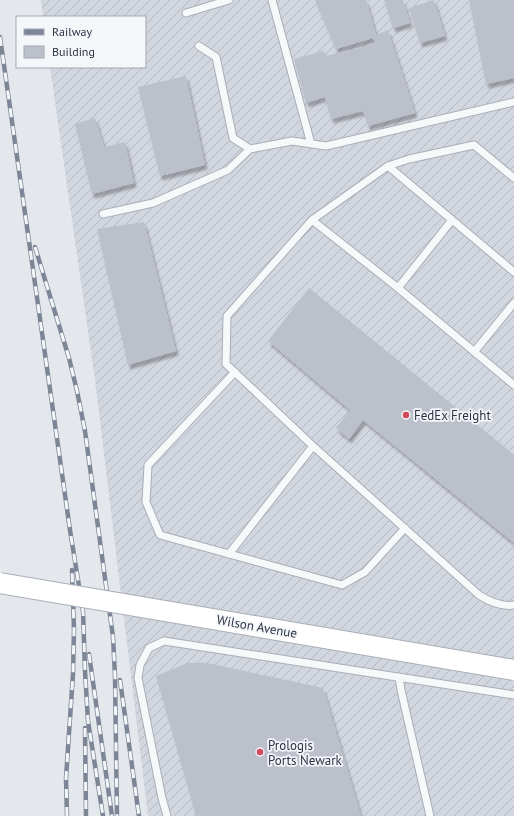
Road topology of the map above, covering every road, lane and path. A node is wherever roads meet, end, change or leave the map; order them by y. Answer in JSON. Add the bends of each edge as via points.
{"nodes":[{"id":1,"x":229,"y":0,"type":"edge"},
{"id":2,"x":272,"y":0,"type":"edge"},
{"id":3,"x":186,"y":13,"type":"dead end"},
{"id":4,"x":199,"y":46,"type":"dead end"},
{"id":5,"x":514,"y":102,"type":"edge"},
{"id":6,"x":311,"y":144,"type":"junction"},
{"id":7,"x":250,"y":149,"type":"junction"},
{"id":8,"x":388,"y":166,"type":"junction"},
{"id":9,"x":514,"y":178,"type":"edge"},
{"id":10,"x":103,"y":214,"type":"dead end"},
{"id":11,"x":312,"y":220,"type":"junction"},
{"id":12,"x":452,"y":220,"type":"junction"},
{"id":13,"x":514,"y":272,"type":"edge"},
{"id":14,"x":398,"y":288,"type":"junction"},
{"id":15,"x":514,"y":302,"type":"edge"},
{"id":16,"x":474,"y":352,"type":"junction"},
{"id":17,"x":234,"y":372,"type":"junction"},
{"id":18,"x":514,"y":384,"type":"edge"},
{"id":19,"x":313,"y":446,"type":"junction"},
{"id":20,"x":405,"y":528,"type":"junction"},
{"id":21,"x":229,"y":554,"type":"junction"},
{"id":22,"x":0,"y":583,"type":"edge"},
{"id":23,"x":514,"y":605,"type":"edge"},
{"id":24,"x":514,"y":670,"type":"edge"},
{"id":25,"x":399,"y":677,"type":"junction"},
{"id":26,"x":514,"y":695,"type":"edge"},
{"id":27,"x":167,"y":816,"type":"edge"},
{"id":28,"x":430,"y":816,"type":"edge"}],
"edges":[{"from":1,"to":3,"type":"lane"},
{"from":2,"to":6,"type":"lane"},
{"from":4,"to":7,"type":"lane","via":[[216,57],[234,138]]},
{"from":5,"to":6,"type":"lane","via":[[326,146]]},
{"from":6,"to":7,"type":"lane","via":[[292,141]]},
{"from":7,"to":10,"type":"lane","via":[[228,170],[153,203]]},
{"from":8,"to":9,"type":"lane","via":[[409,159],[474,146]]},
{"from":8,"to":11,"type":"lane"},
{"from":8,"to":12,"type":"lane"},
{"from":11,"to":14,"type":"lane"},
{"from":11,"to":17,"type":"lane","via":[[227,316],[226,364]]},
{"from":12,"to":13,"type":"lane"},
{"from":12,"to":14,"type":"lane"},
{"from":14,"to":16,"type":"lane"},
{"from":15,"to":16,"type":"lane"},
{"from":16,"to":18,"type":"lane"},
{"from":17,"to":19,"type":"lane"},
{"from":17,"to":21,"type":"lane","via":[[148,465],[146,502],[160,535]]},
{"from":19,"to":20,"type":"lane"},
{"from":19,"to":21,"type":"lane"},
{"from":20,"to":21,"type":"lane","via":[[365,572],[342,585]]},
{"from":20,"to":23,"type":"lane","via":[[479,595],[491,603]]},
{"from":22,"to":24,"type":"main road","name":"Wilson Avenue","bridge":true},
{"from":25,"to":26,"type":"lane"},
{"from":25,"to":27,"type":"lane","via":[[164,641],[149,648],[140,664],[138,678]]},
{"from":25,"to":28,"type":"lane"}]}
